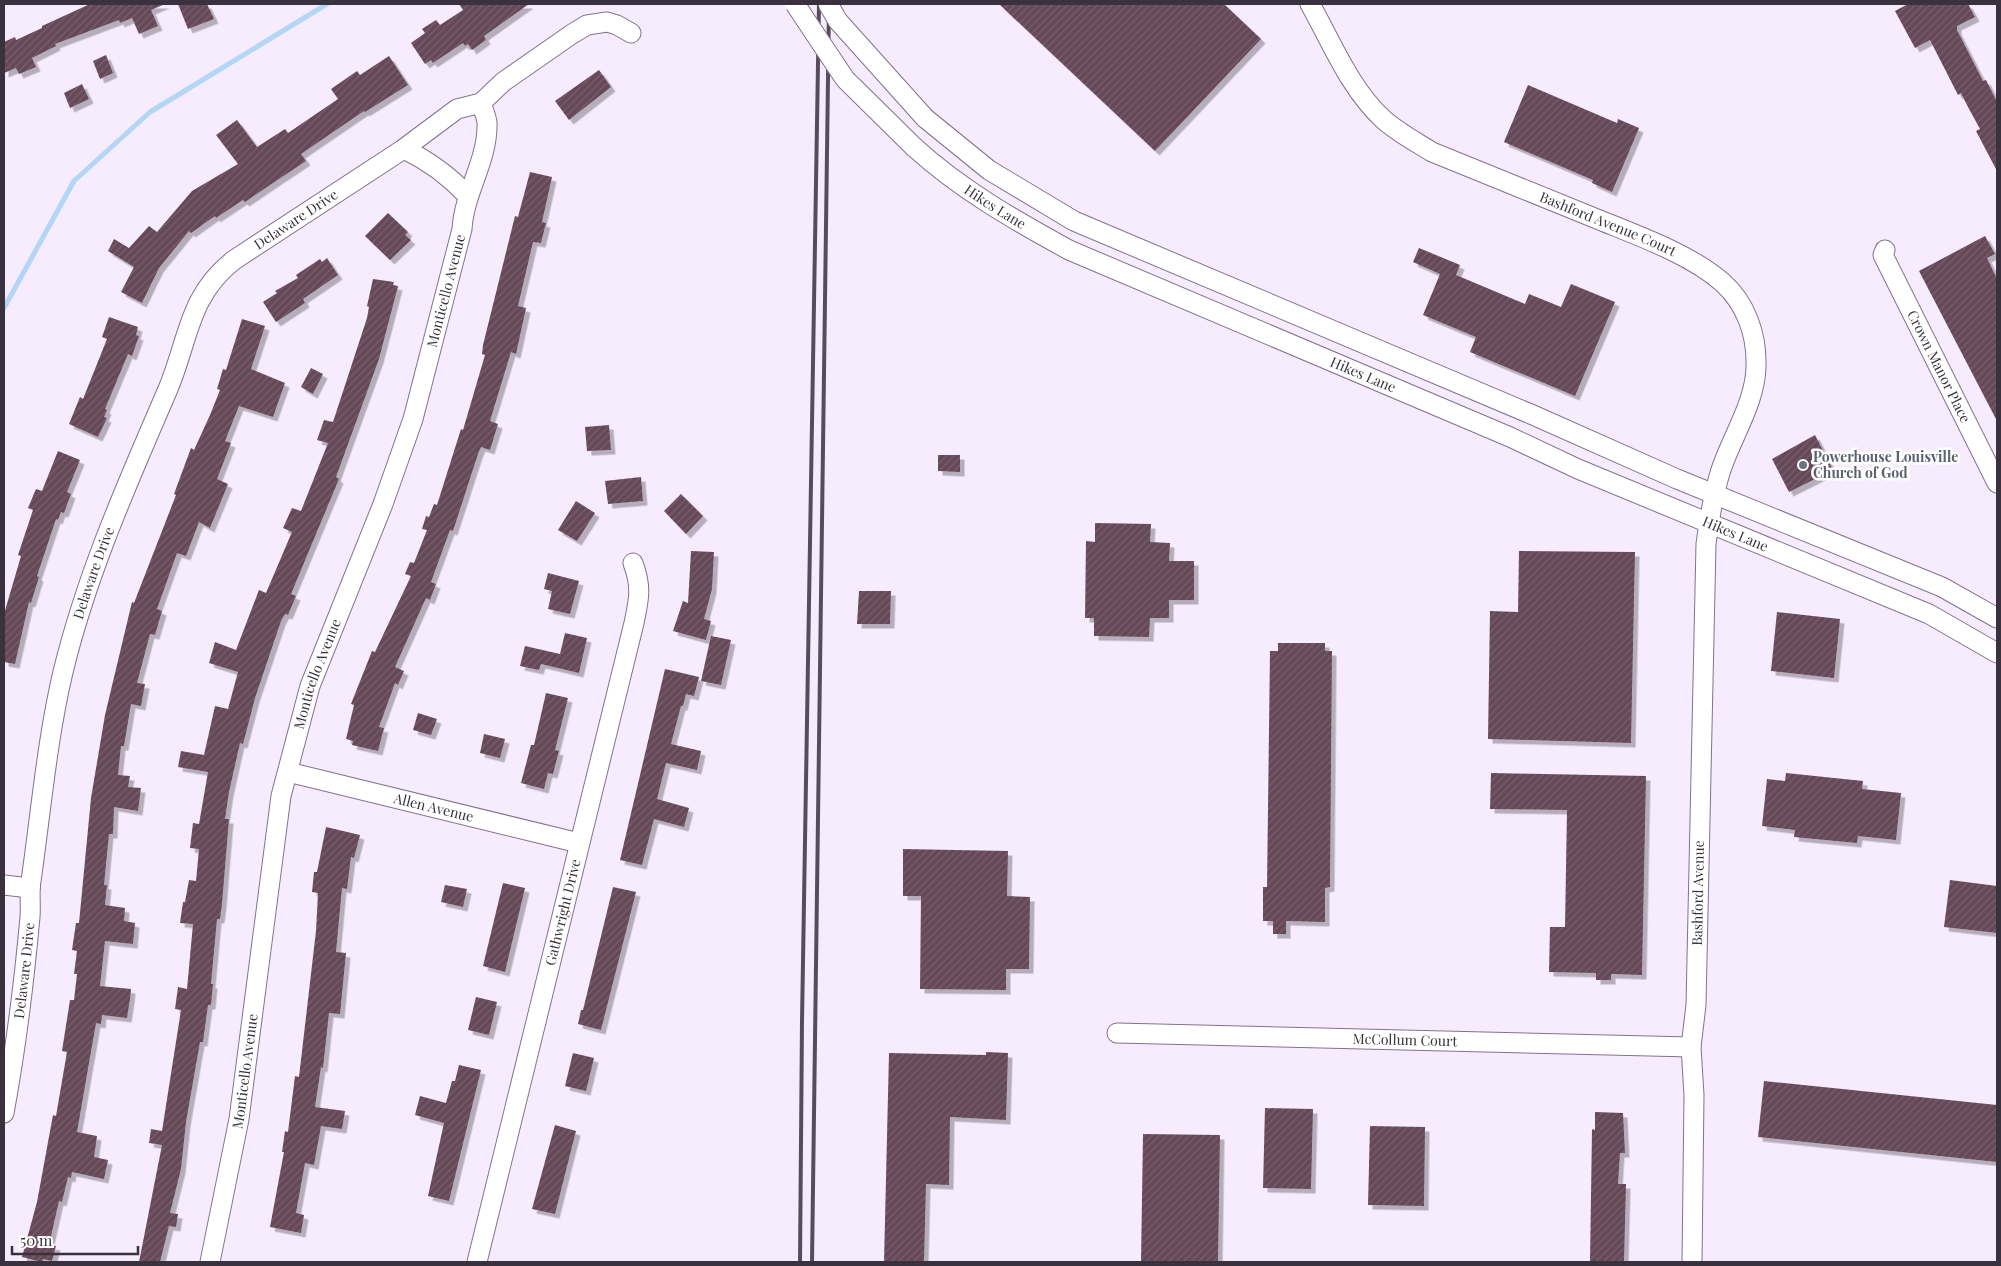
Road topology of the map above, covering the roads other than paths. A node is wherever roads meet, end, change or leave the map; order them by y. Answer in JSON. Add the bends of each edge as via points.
{"nodes":[{"id":1,"x":795,"y":4,"type":"edge"},
{"id":2,"x":828,"y":4,"type":"edge"},
{"id":3,"x":1310,"y":4,"type":"edge"},
{"id":4,"x":632,"y":32,"type":"dead end"},
{"id":5,"x":481,"y":103,"type":"junction"},
{"id":6,"x":404,"y":149,"type":"junction"},
{"id":7,"x":467,"y":195,"type":"junction"},
{"id":8,"x":1885,"y":250,"type":"dead end"},
{"id":9,"x":1997,"y":483,"type":"edge"},
{"id":10,"x":1715,"y":494,"type":"junction"},
{"id":11,"x":1709,"y":524,"type":"junction"},
{"id":12,"x":633,"y":563,"type":"dead end"},
{"id":13,"x":1997,"y":618,"type":"edge"},
{"id":14,"x":1997,"y":654,"type":"edge"},
{"id":15,"x":288,"y":772,"type":"junction"},
{"id":16,"x":579,"y":843,"type":"junction"},
{"id":17,"x":4,"y":885,"type":"edge"},
{"id":18,"x":30,"y":888,"type":"junction"},
{"id":19,"x":1117,"y":1033,"type":"dead end"},
{"id":20,"x":1691,"y":1047,"type":"junction"},
{"id":21,"x":4,"y":1113,"type":"edge"},
{"id":22,"x":210,"y":1262,"type":"edge"},
{"id":23,"x":477,"y":1262,"type":"edge"},
{"id":24,"x":1692,"y":1262,"type":"edge"}],
"edges":[{"from":1,"to":11,"type":"street","name":"Hikes Lane","bridge":true,"via":[[845,79],[914,147],[940,171],[1020,223],[1069,250]]},
{"from":2,"to":10,"type":"street","name":"Hikes Lane","bridge":true,"via":[[854,40],[925,118],[989,170],[1074,221]]},
{"from":3,"to":10,"type":"street","name":"Bashford Avenue Court","via":[[1345,70],[1367,102],[1404,135],[1432,152],[1650,240],[1721,281],[1733,294],[1753,332],[1756,366],[1754,383]]},
{"from":4,"to":5,"type":"street","via":[[607,22],[587,26],[502,82]]},
{"from":5,"to":6,"type":"street","name":"Delaware Drive","via":[[457,109]]},
{"from":5,"to":7,"type":"street","name":"Monticello Avenue","via":[[488,125],[482,154]]},
{"from":6,"to":7,"type":"street","via":[[452,178]]},
{"from":6,"to":18,"type":"street","name":"Delaware Drive","via":[[234,260],[219,272],[199,298],[169,386],[109,524],[85,592],[63,673],[45,773]]},
{"from":7,"to":15,"type":"street","name":"Monticello Avenue","via":[[451,274],[413,418],[383,504],[310,686]]},
{"from":8,"to":9,"type":"street","name":"Crown Manor Place","via":[[1883,255]]},
{"from":10,"to":11,"type":"street","name":"Bashford Avenue Court"},
{"from":10,"to":13,"type":"street","name":"Hikes Lane","via":[[1942,586]]},
{"from":11,"to":14,"type":"street","name":"Hikes Lane","via":[[1831,571],[1929,614]]},
{"from":11,"to":20,"type":"street","name":"Bashford Avenue","via":[[1696,1006]]},
{"from":12,"to":16,"type":"street","name":"Gathwright Drive","via":[[640,581],[640,596]]},
{"from":15,"to":16,"type":"street","name":"Allen Avenue"},
{"from":15,"to":22,"type":"street","name":"Monticello Avenue","via":[[274,839],[239,1119]]},
{"from":16,"to":23,"type":"street","name":"Gathwright Drive"},
{"from":17,"to":18,"type":"street"},
{"from":18,"to":21,"type":"street","name":"Delaware Drive","via":[[19,1016]]},
{"from":19,"to":20,"type":"street","name":"McCollum Court"},
{"from":20,"to":24,"type":"street","name":"Bashford Avenue","via":[[1694,1095]]}]}
